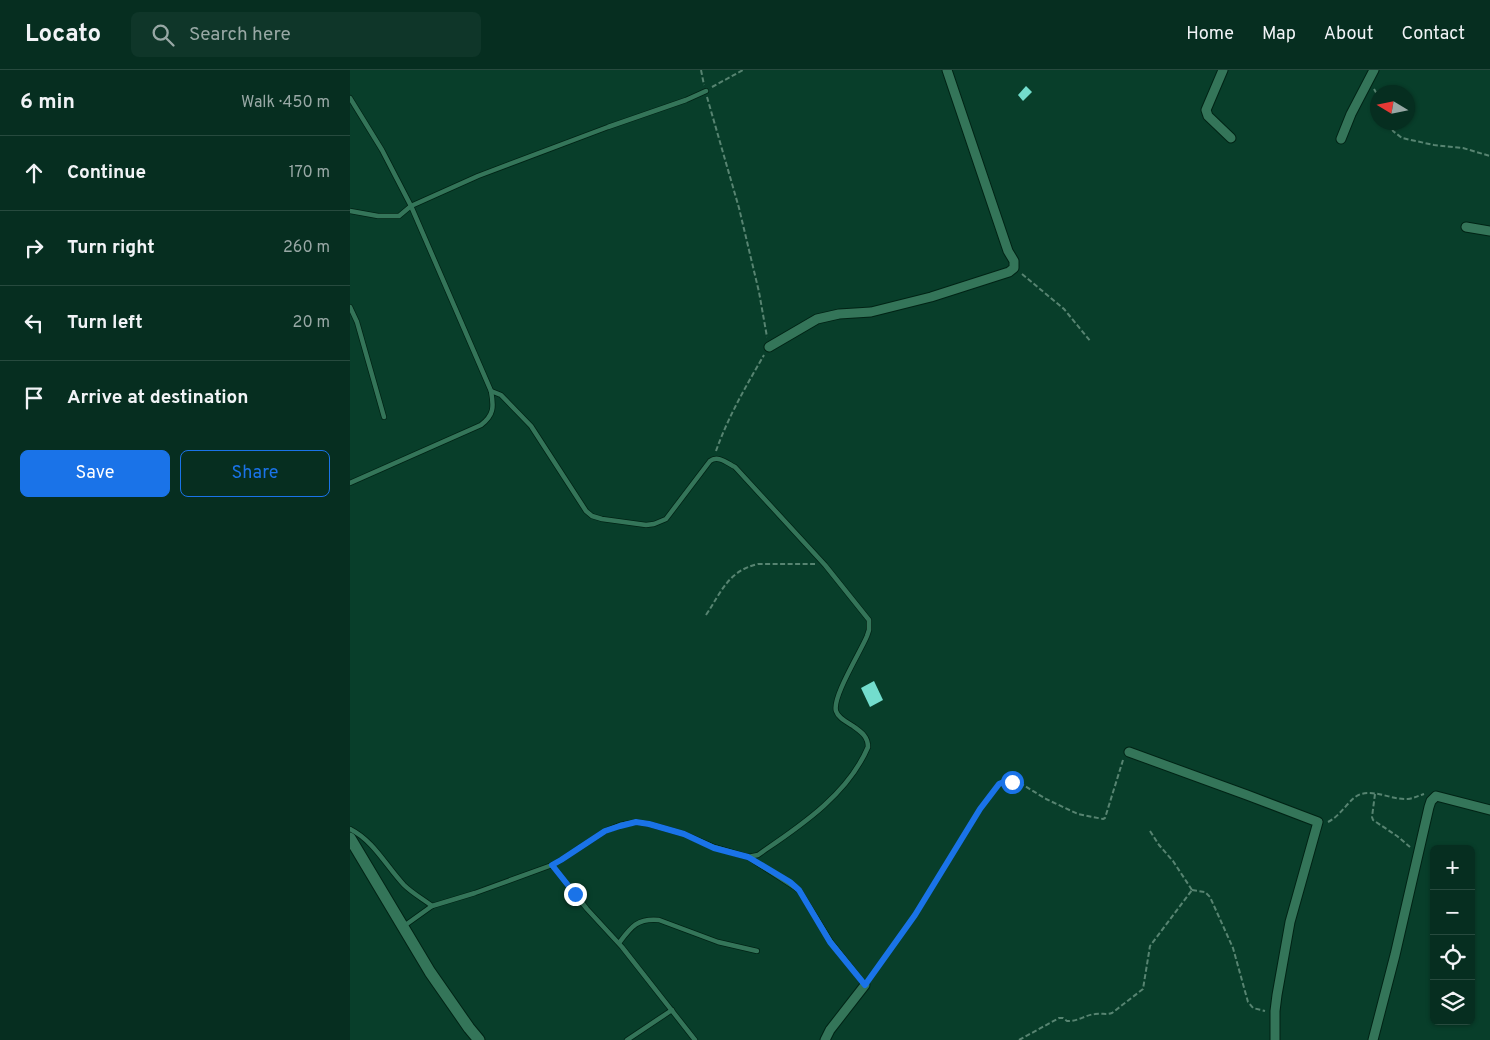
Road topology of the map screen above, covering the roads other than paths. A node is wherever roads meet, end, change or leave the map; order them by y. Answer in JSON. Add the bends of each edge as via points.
{"nodes":[{"id":1,"x":947,"y":70,"type":"edge"},
{"id":2,"x":1223,"y":70,"type":"edge"},
{"id":3,"x":1374,"y":70,"type":"edge"},
{"id":4,"x":706,"y":91,"type":"road end"},
{"id":5,"x":350,"y":98,"type":"edge"},
{"id":6,"x":1231,"y":138,"type":"dead end"},
{"id":7,"x":1341,"y":139,"type":"dead end"},
{"id":8,"x":411,"y":206,"type":"junction"},
{"id":9,"x":350,"y":210,"type":"edge"},
{"id":10,"x":1466,"y":227,"type":"dead end"},
{"id":11,"x":1490,"y":231,"type":"edge"},
{"id":12,"x":350,"y":307,"type":"edge"},
{"id":13,"x":769,"y":347,"type":"road end"},
{"id":14,"x":491,"y":391,"type":"junction"},
{"id":15,"x":384,"y":417,"type":"dead end"},
{"id":16,"x":350,"y":483,"type":"edge"},
{"id":17,"x":1128,"y":752,"type":"road end"},
{"id":18,"x":1490,"y":810,"type":"edge"},
{"id":19,"x":350,"y":829,"type":"edge"},
{"id":20,"x":350,"y":838,"type":"edge"},
{"id":21,"x":748,"y":857,"type":"junction"},
{"id":22,"x":552,"y":865,"type":"junction"},
{"id":23,"x":432,"y":906,"type":"junction"},
{"id":24,"x":403,"y":926,"type":"junction"},
{"id":25,"x":619,"y":943,"type":"junction"},
{"id":26,"x":757,"y":951,"type":"dead end"},
{"id":27,"x":865,"y":985,"type":"joint"},
{"id":28,"x":672,"y":1010,"type":"junction"},
{"id":29,"x":479,"y":1040,"type":"edge"},
{"id":30,"x":627,"y":1040,"type":"edge"},
{"id":31,"x":695,"y":1040,"type":"edge"},
{"id":32,"x":825,"y":1040,"type":"edge"},
{"id":33,"x":1275,"y":1040,"type":"edge"},
{"id":34,"x":1372,"y":1040,"type":"edge"}],
"edges":[{"from":1,"to":13,"type":"street","via":[[1014,268],[931,297],[871,312],[817,319]]},
{"from":2,"to":6,"type":"street","via":[[1206,110],[1208,116]]},
{"from":3,"to":7,"type":"street"},
{"from":4,"to":8,"type":"lane","via":[[478,176]]},
{"from":5,"to":8,"type":"lane"},
{"from":8,"to":9,"type":"lane","via":[[399,216],[388,217]]},
{"from":8,"to":14,"type":"lane"},
{"from":10,"to":11,"type":"street"},
{"from":12,"to":15,"type":"lane"},
{"from":14,"to":16,"type":"lane","via":[[492,413],[481,425]]},
{"from":14,"to":21,"type":"lane","via":[[502,395],[530,426],[586,511],[597,518],[646,525],[660,522],[666,519],[714,458],[735,467],[869,620],[867,636],[839,694],[836,708],[841,718],[866,738],[868,747],[862,760],[819,811],[766,850]]},
{"from":17,"to":33,"type":"street","via":[[1318,822],[1290,922],[1275,1011]]},
{"from":18,"to":34,"type":"street","via":[[1436,796],[1431,801]]},
{"from":19,"to":23,"type":"lane","via":[[362,836],[405,885]]},
{"from":20,"to":24,"type":"street"},
{"from":21,"to":22,"type":"lane","via":[[714,848],[684,834],[636,822],[605,831]]},
{"from":21,"to":27,"type":"lane","via":[[799,890],[830,942]]},
{"from":22,"to":23,"type":"lane"},
{"from":22,"to":25,"type":"lane"},
{"from":23,"to":24,"type":"lane"},
{"from":24,"to":29,"type":"street","via":[[430,972]]},
{"from":25,"to":26,"type":"lane","via":[[640,921],[659,920],[718,942]]},
{"from":25,"to":28,"type":"lane"},
{"from":27,"to":32,"type":"street"},
{"from":28,"to":30,"type":"lane"},
{"from":28,"to":31,"type":"lane"}]}
